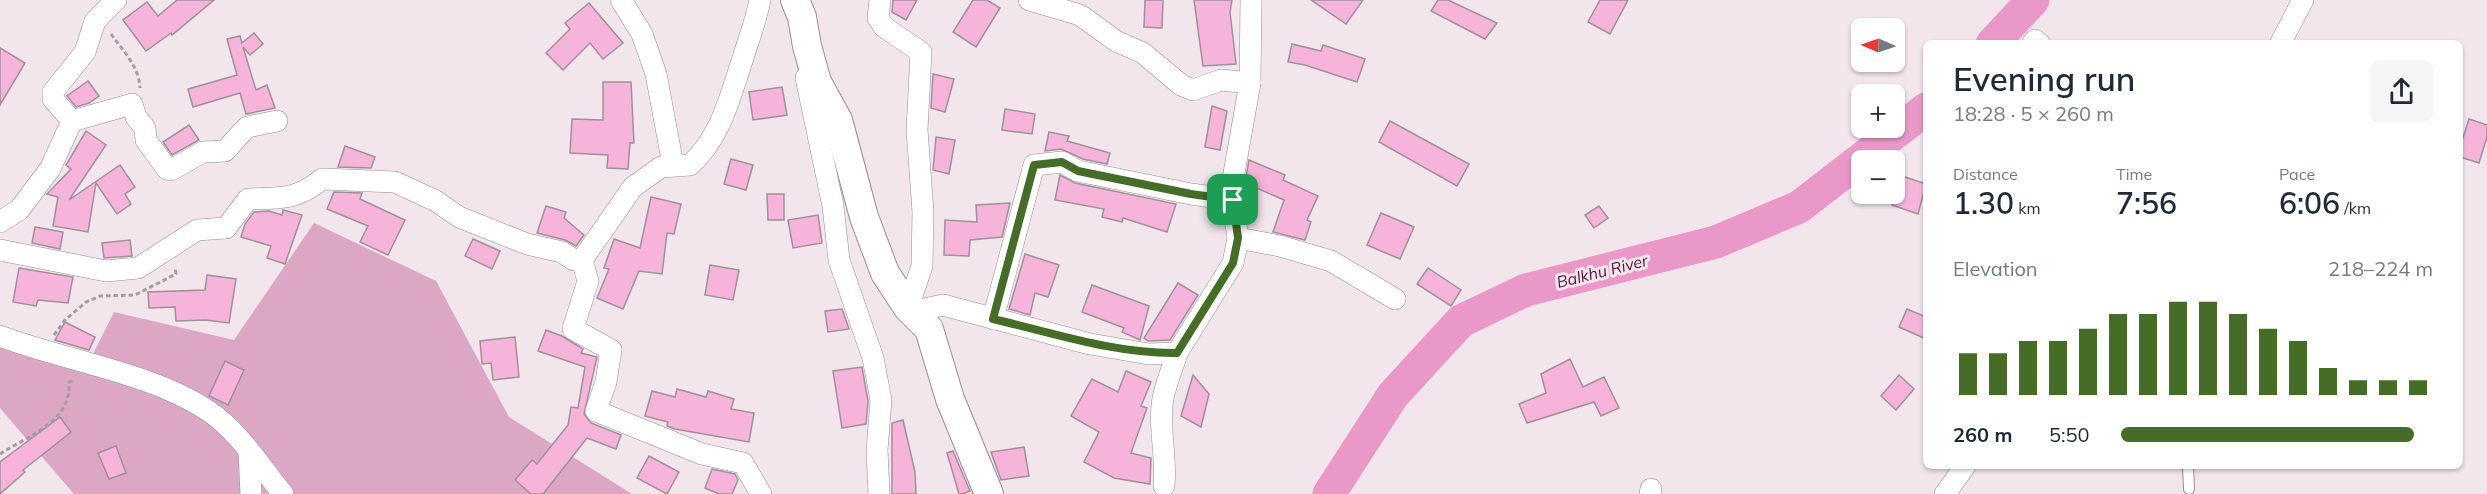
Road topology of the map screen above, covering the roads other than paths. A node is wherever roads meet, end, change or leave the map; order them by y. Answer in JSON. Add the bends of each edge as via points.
{"nodes":[{"id":1,"x":116,"y":0,"type":"edge"},
{"id":2,"x":621,"y":0,"type":"edge"},
{"id":3,"x":760,"y":0,"type":"edge"},
{"id":4,"x":880,"y":0,"type":"edge"},
{"id":5,"x":1029,"y":0,"type":"edge"},
{"id":6,"x":1251,"y":0,"type":"edge"},
{"id":7,"x":2303,"y":0,"type":"edge"},
{"id":8,"x":804,"y":6,"type":"edge"},
{"id":9,"x":2282,"y":40,"type":"edge"},
{"id":10,"x":1250,"y":83,"type":"junction"},
{"id":11,"x":277,"y":120,"type":"dead end"},
{"id":12,"x":72,"y":121,"type":"junction"},
{"id":13,"x":673,"y":165,"type":"junction"},
{"id":14,"x":1233,"y":200,"type":"junction"},
{"id":15,"x":0,"y":222,"type":"edge"},
{"id":16,"x":1238,"y":238,"type":"junction"},
{"id":17,"x":0,"y":250,"type":"edge"},
{"id":18,"x":582,"y":260,"type":"junction"},
{"id":19,"x":1395,"y":299,"type":"dead end"},
{"id":20,"x":912,"y":310,"type":"junction"},
{"id":21,"x":993,"y":319,"type":"junction"},
{"id":22,"x":0,"y":336,"type":"edge"},
{"id":23,"x":1177,"y":353,"type":"junction"},
{"id":24,"x":249,"y":452,"type":"junction"},
{"id":25,"x":1963,"y":469,"type":"edge"},
{"id":26,"x":2188,"y":469,"type":"edge"},
{"id":27,"x":1164,"y":486,"type":"dead end"},
{"id":28,"x":2189,"y":489,"type":"dead end"},
{"id":29,"x":251,"y":494,"type":"edge"},
{"id":30,"x":283,"y":494,"type":"edge"},
{"id":31,"x":762,"y":494,"type":"edge"},
{"id":32,"x":879,"y":494,"type":"edge"},
{"id":33,"x":989,"y":494,"type":"edge"},
{"id":34,"x":1945,"y":494,"type":"edge"}],
"edges":[{"from":1,"to":12,"type":"street","via":[[91,27],[82,57],[53,92],[53,99]]},
{"from":2,"to":13,"type":"street","via":[[642,34],[656,74]]},
{"from":3,"to":13,"type":"street","via":[[753,34],[728,106],[705,151],[690,165]]},
{"from":4,"to":20,"type":"street","via":[[878,18],[884,27],[921,52],[917,130],[922,266]]},
{"from":5,"to":10,"type":"street","via":[[1080,15],[1116,41],[1143,53],[1181,85],[1193,90],[1221,80]]},
{"from":6,"to":10,"type":"street"},
{"from":7,"to":9,"type":"street"},
{"from":8,"to":20,"type":"street","via":[[807,46],[817,82],[838,120],[864,217],[885,273]]},
{"from":8,"to":32,"type":"street","via":[[795,46],[811,92],[839,260],[873,358],[881,400]]},
{"from":10,"to":14,"type":"street","via":[[1231,190]]},
{"from":11,"to":12,"type":"street","via":[[247,127],[225,151],[203,152],[171,170],[146,140],[145,128],[132,104]]},
{"from":12,"to":15,"type":"street","via":[[50,169],[19,210]]},
{"from":13,"to":18,"type":"street","via":[[661,167],[633,187]]},
{"from":14,"to":16,"type":"street"},
{"from":14,"to":21,"type":"street","via":[[1078,171],[1062,162],[1034,165]]},
{"from":16,"to":19,"type":"street","via":[[1331,261]]},
{"from":16,"to":23,"type":"street","via":[[1233,263]]},
{"from":17,"to":18,"type":"street","via":[[106,272],[138,268],[197,230],[226,228],[248,199],[288,198],[307,192],[322,179],[395,182],[436,201],[459,217],[527,244]]},
{"from":18,"to":31,"type":"street","via":[[588,281],[573,329],[611,350],[596,411],[702,454],[743,463]]},
{"from":20,"to":21,"type":"street","via":[[943,305]]},
{"from":20,"to":33,"type":"street","via":[[929,329],[950,399]]},
{"from":21,"to":23,"type":"street","via":[[1090,344],[1149,354]]},
{"from":22,"to":24,"type":"street","via":[[178,394],[207,410]]},
{"from":23,"to":27,"type":"street","via":[[1163,398],[1161,439],[1167,461]]},
{"from":24,"to":29,"type":"street"},
{"from":24,"to":30,"type":"street"},
{"from":25,"to":34,"type":"street"},
{"from":26,"to":28,"type":"lane"}]}
